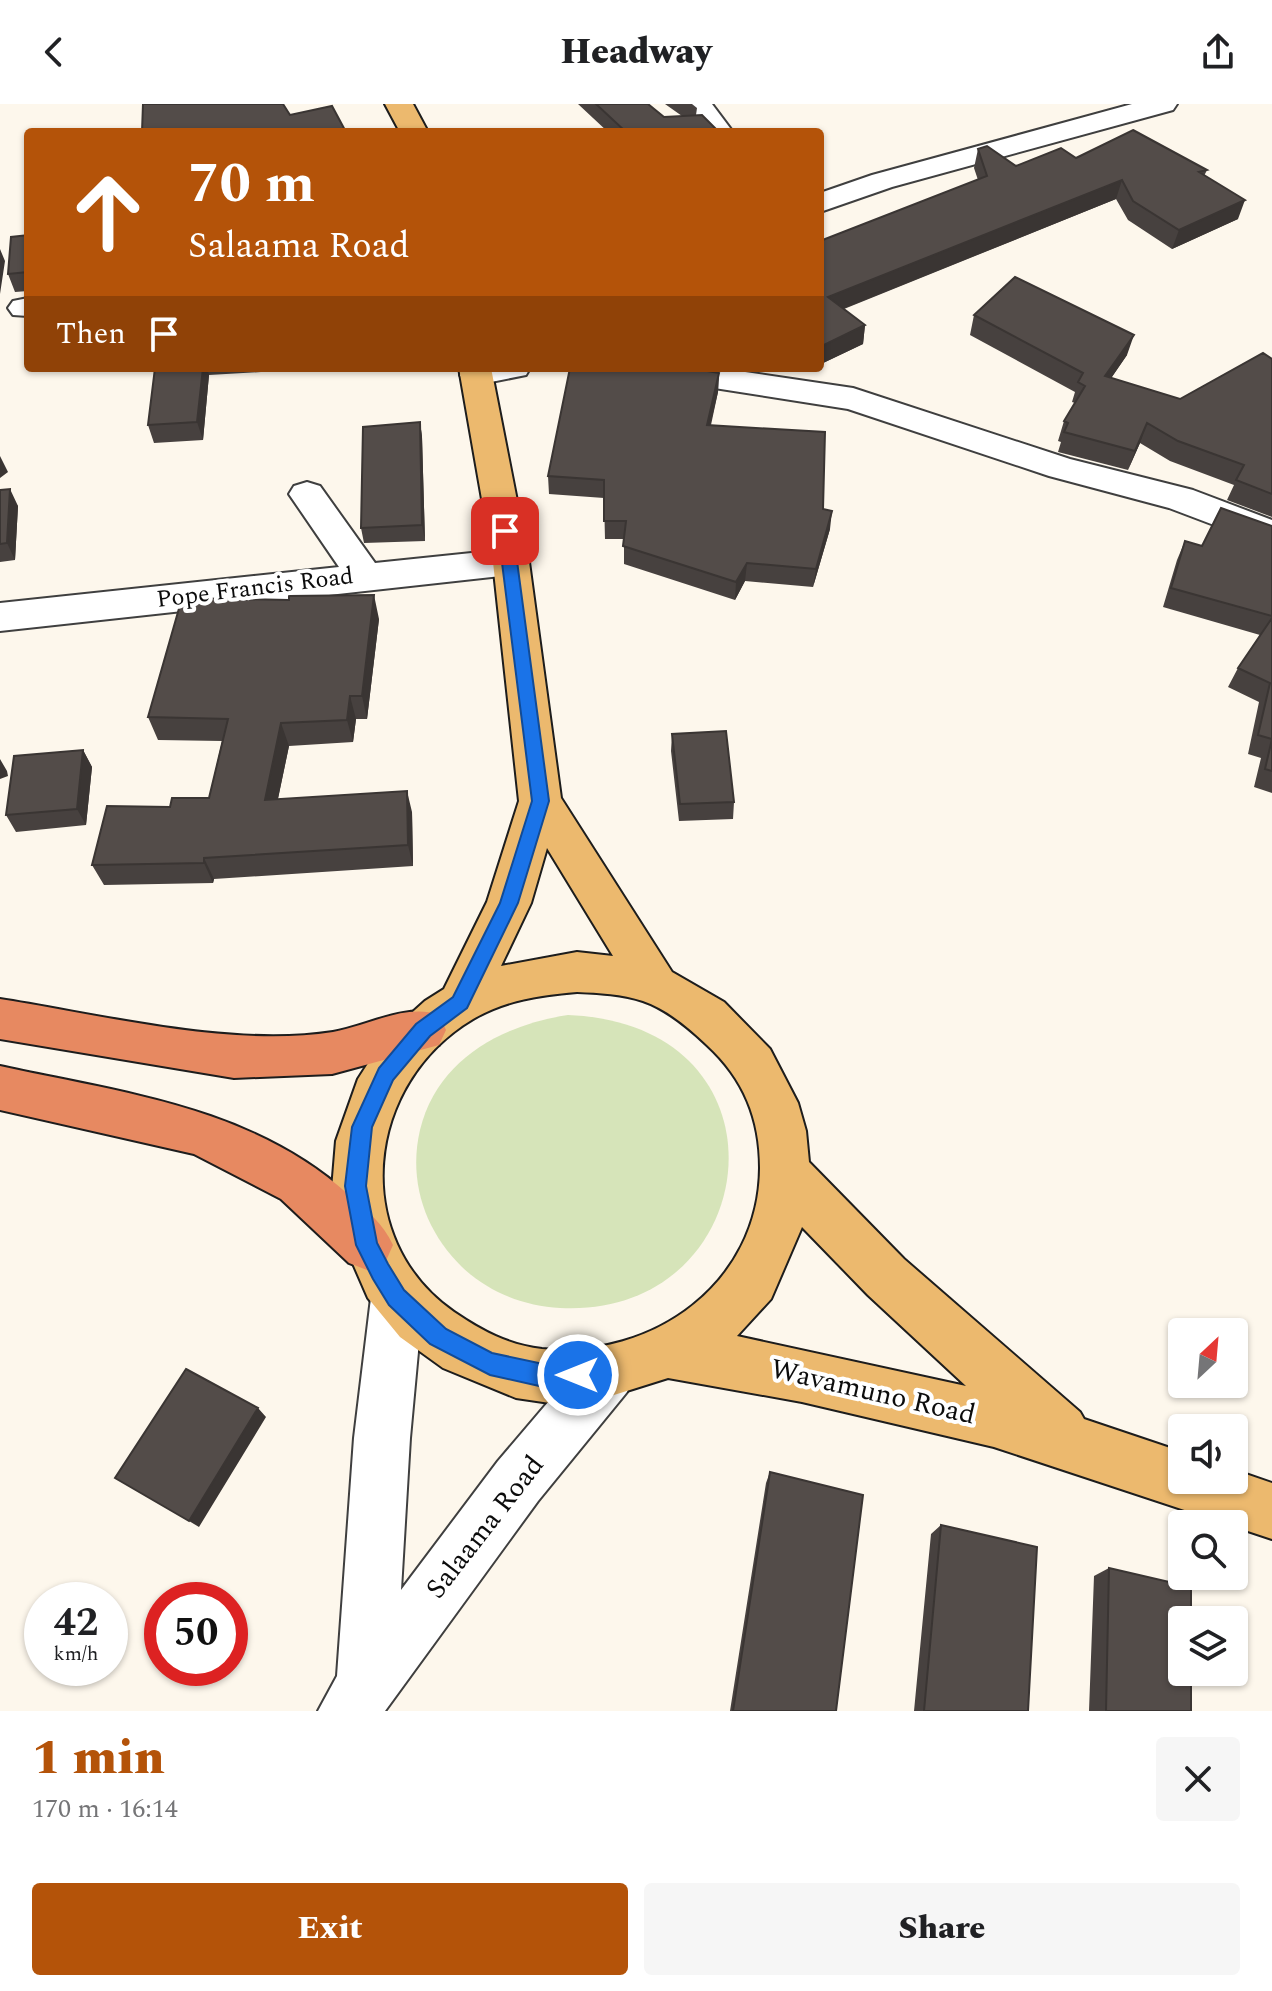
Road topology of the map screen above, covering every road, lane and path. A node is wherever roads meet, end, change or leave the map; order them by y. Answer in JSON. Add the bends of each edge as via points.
{"nodes":[{"id":1,"x":399,"y":104,"type":"edge"},
{"id":2,"x":1163,"y":104,"type":"edge"},
{"id":3,"x":412,"y":128,"type":"edge"},
{"id":4,"x":824,"y":202,"type":"edge"},
{"id":5,"x":475,"y":372,"type":"edge"},
{"id":6,"x":676,"y":372,"type":"edge"},
{"id":7,"x":307,"y":494,"type":"dead end"},
{"id":8,"x":1272,"y":534,"type":"edge"},
{"id":9,"x":511,"y":562,"type":"junction"},
{"id":10,"x":364,"y":575,"type":"junction"},
{"id":11,"x":0,"y":617,"type":"edge"},
{"id":12,"x":540,"y":801,"type":"junction"},
{"id":13,"x":656,"y":986,"type":"junction"},
{"id":14,"x":442,"y":1016,"type":"junction"},
{"id":15,"x":0,"y":1019,"type":"edge"},
{"id":16,"x":0,"y":1088,"type":"edge"},
{"id":17,"x":788,"y":1175,"type":"junction"},
{"id":18,"x":367,"y":1245,"type":"junction"},
{"id":19,"x":397,"y":1298,"type":"junction"},
{"id":20,"x":672,"y":1353,"type":"junction"},
{"id":21,"x":608,"y":1373,"type":"junction"},
{"id":22,"x":1072,"y":1440,"type":"junction"},
{"id":23,"x":1168,"y":1475,"type":"edge"},
{"id":24,"x":1223,"y":1494,"type":"edge"},
{"id":25,"x":1272,"y":1511,"type":"edge"},
{"id":26,"x":357,"y":1697,"type":"edge"}],
"edges":[{"from":1,"to":3,"type":"main road"},
{"from":2,"to":4,"type":"street"},
{"from":5,"to":9,"type":"main road"},
{"from":6,"to":8,"type":"street","via":[[853,399],[1061,468],[1180,499]]},
{"from":7,"to":10,"type":"street"},
{"from":9,"to":10,"type":"street","name":"Pope Francis Road"},
{"from":9,"to":12,"type":"main road"},
{"from":10,"to":11,"type":"street","name":"Pope Francis Road"},
{"from":12,"to":13,"type":"main road"},
{"from":12,"to":14,"type":"main road","via":[[509,903]]},
{"from":13,"to":14,"type":"main road","via":[[617,975],[550,974],[497,985]]},
{"from":13,"to":17,"type":"main road","via":[[709,1015],[752,1059],[780,1113]]},
{"from":14,"to":15,"type":"highway","via":[[332,1053],[234,1057]]},
{"from":14,"to":18,"type":"main road","via":[[386,1074],[362,1127],[355,1186]]},
{"from":16,"to":18,"type":"highway","via":[[202,1133],[299,1182]]},
{"from":17,"to":20,"type":"main road","via":[[780,1227],[757,1276],[720,1319]]},
{"from":17,"to":22,"type":"main road","name":"Wavamuno Road","via":[[850,1246]]},
{"from":18,"to":19,"type":"main road"},
{"from":19,"to":21,"type":"main road","via":[[438,1337],[490,1364],[548,1377]]},
{"from":19,"to":26,"type":"street","name":"Salaama Road"},
{"from":20,"to":21,"type":"main road"},
{"from":20,"to":22,"type":"main road","name":"Wavamuno Road","via":[[895,1394]]},
{"from":21,"to":26,"type":"street","name":"Salaama Road","via":[[518,1481]]},
{"from":22,"to":23,"type":"main road","name":"Wavamuno Road"},
{"from":24,"to":25,"type":"main road","name":"Wavamuno Road"}]}
